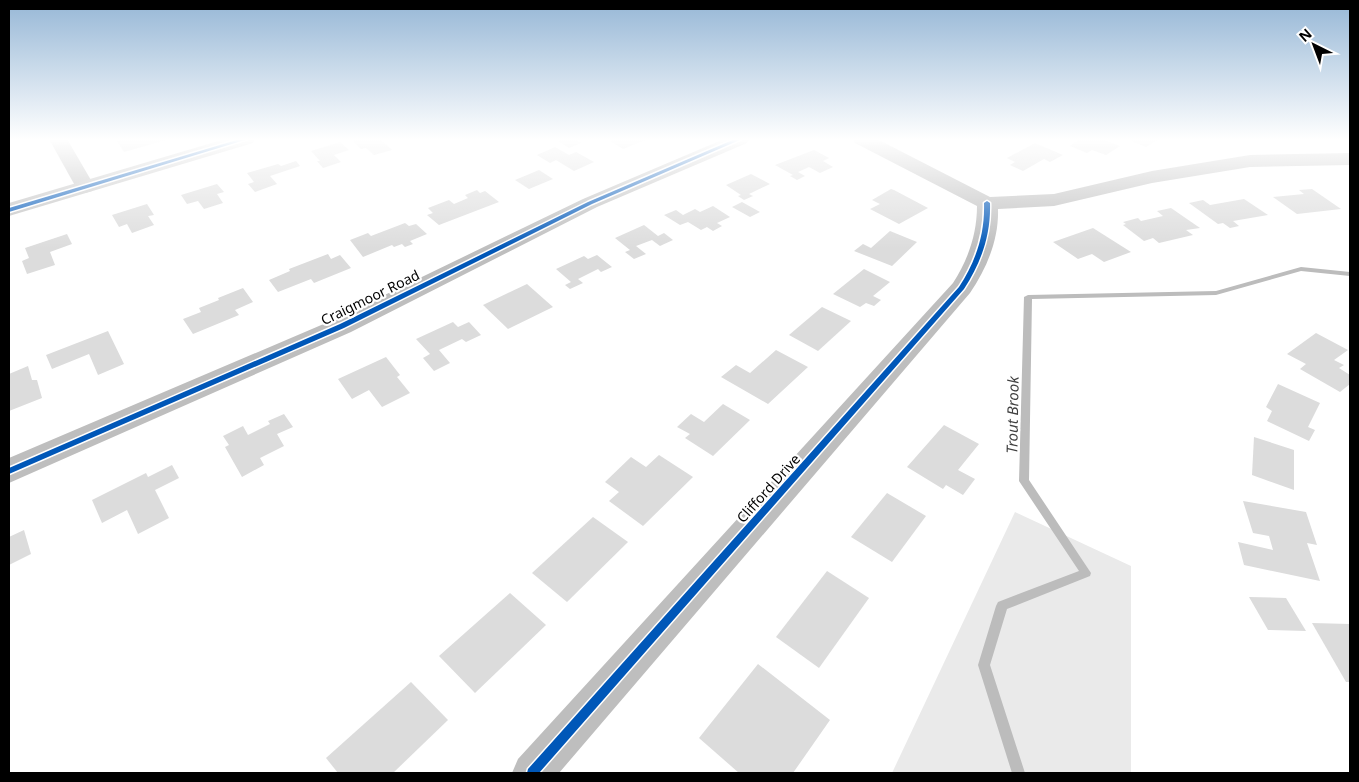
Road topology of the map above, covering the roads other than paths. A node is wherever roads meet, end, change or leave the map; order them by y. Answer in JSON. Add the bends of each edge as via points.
{"nodes":[{"id":1,"x":78,"y":175,"type":"edge"},
{"id":2,"x":123,"y":175,"type":"edge"},
{"id":3,"x":654,"y":175,"type":"edge"},
{"id":4,"x":933,"y":175,"type":"edge"},
{"id":5,"x":1158,"y":175,"type":"edge"},
{"id":6,"x":84,"y":187,"type":"junction"},
{"id":7,"x":987,"y":203,"type":"junction"},
{"id":8,"x":9,"y":210,"type":"edge"},
{"id":9,"x":9,"y":471,"type":"edge"},
{"id":10,"x":532,"y":773,"type":"edge"}],
"edges":[{"from":1,"to":6,"type":"street"},
{"from":2,"to":6,"type":"main road"},
{"from":3,"to":9,"type":"street","name":"Craigmoor Road","via":[[590,203],[342,326]]},
{"from":4,"to":7,"type":"street"},
{"from":5,"to":7,"type":"street","via":[[1054,200]]},
{"from":6,"to":8,"type":"main road"},
{"from":7,"to":10,"type":"street","name":"Clifford Drive","via":[[988,218],[981,250],[975,268],[962,288]]}]}
